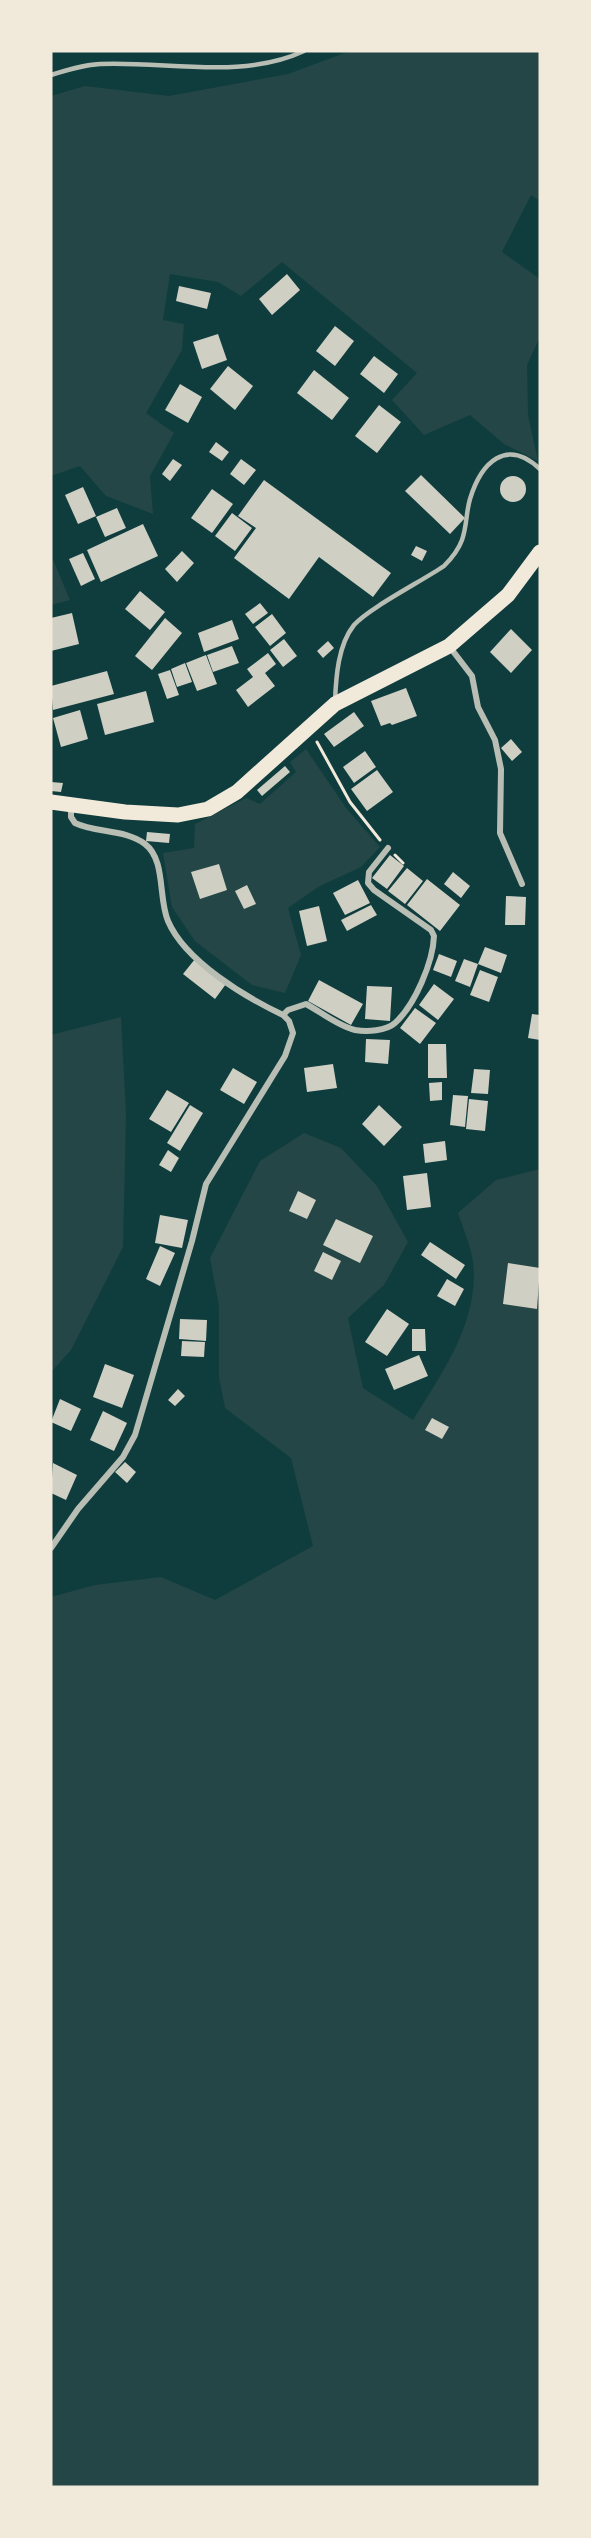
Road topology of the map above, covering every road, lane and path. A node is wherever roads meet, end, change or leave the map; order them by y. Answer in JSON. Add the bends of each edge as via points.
{"nodes":[{"id":1,"x":304,"y":51,"type":"edge"},
{"id":2,"x":51,"y":75,"type":"edge"},
{"id":3,"x":540,"y":469,"type":"edge"},
{"id":4,"x":540,"y":552,"type":"edge"},
{"id":5,"x":449,"y":646,"type":"junction"},
{"id":6,"x":335,"y":704,"type":"junction"},
{"id":7,"x":308,"y":728,"type":"junction"},
{"id":8,"x":51,"y":802,"type":"edge"},
{"id":9,"x":71,"y":804,"type":"junction"},
{"id":10,"x":388,"y":848,"type":"junction"},
{"id":11,"x":403,"y":863,"type":"dead end"},
{"id":12,"x":522,"y":884,"type":"dead end"},
{"id":13,"x":283,"y":1015,"type":"junction"},
{"id":14,"x":51,"y":1548,"type":"edge"}],
"edges":[{"from":1,"to":2,"type":"lane","via":[[261,64],[100,64]]},
{"from":3,"to":6,"type":"lane","via":[[524,457],[511,454],[486,467],[469,501],[466,526],[454,556],[363,617],[348,634],[341,654]]},
{"from":4,"to":5,"type":"main road","via":[[508,595]]},
{"from":5,"to":6,"type":"main road"},
{"from":5,"to":12,"type":"street","via":[[472,676],[478,707],[495,740],[501,769],[500,833]]},
{"from":6,"to":7,"type":"main road"},
{"from":7,"to":9,"type":"main road","via":[[237,792],[208,809],[178,815]]},
{"from":7,"to":10,"type":"path","via":[[351,802]]},
{"from":8,"to":9,"type":"main road"},
{"from":9,"to":13,"type":"street","via":[[75,823],[146,845],[158,868],[163,909],[183,944],[230,984]]},
{"from":10,"to":11,"type":"path"},
{"from":10,"to":13,"type":"street","via":[[369,872],[368,883],[434,936],[416,996],[394,1024],[378,1029],[349,1028],[306,1004]]},
{"from":13,"to":14,"type":"street","via":[[290,1021],[293,1033],[285,1056],[202,1195],[135,1435],[123,1457],[78,1509]]}]}
